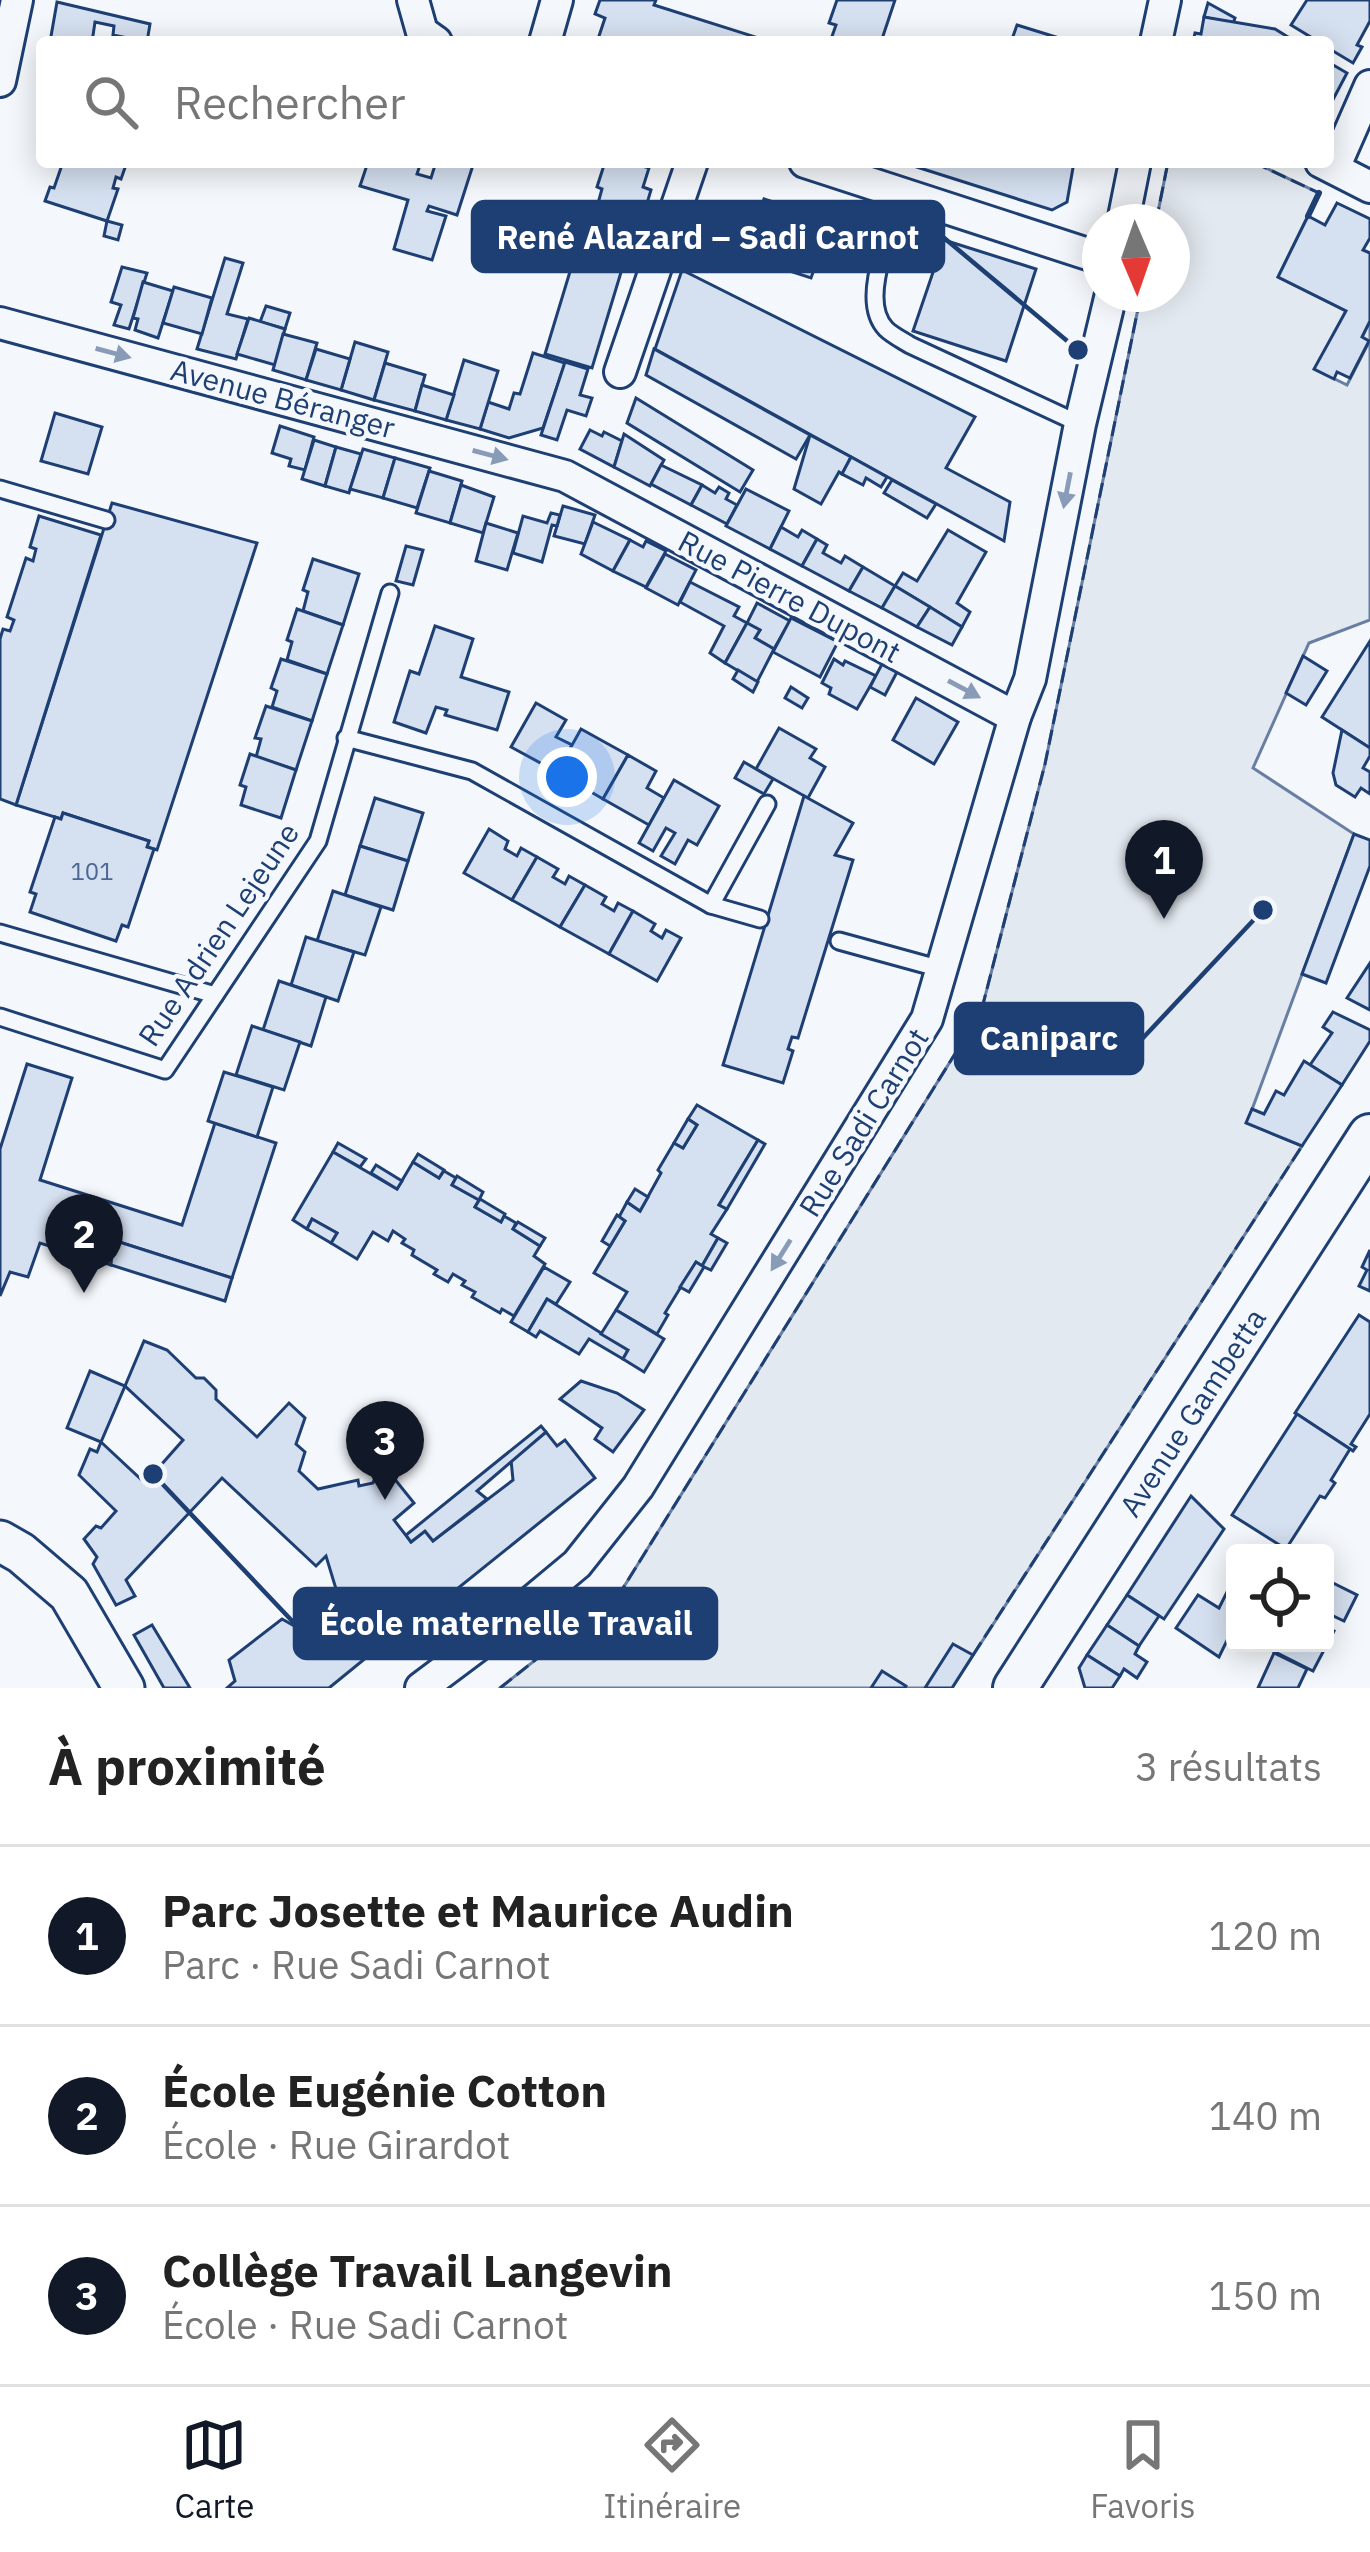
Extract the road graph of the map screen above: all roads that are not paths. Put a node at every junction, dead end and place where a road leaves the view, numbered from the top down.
1 (16, 0) edge
2 (412, 0) edge
3 (557, 0) edge
4 (1165, 0) edge
5 (428, 36) edge
6 (546, 36) edge
7 (1157, 36) edge
8 (0, 80) edge
9 (1370, 86) edge
10 (1334, 152) edge
11 (690, 168) edge
12 (824, 168) edge
13 (1134, 168) edge
14 (1333, 168) edge
15 (1370, 187) edge
16 (904, 193) junction
17 (1127, 204) edge
18 (1082, 252) edge
19 (1107, 312) edge
20 (0, 323) edge
21 (620, 372) dead end
22 (1080, 424) junction
23 (565, 476) joint
24 (0, 489) edge
25 (106, 520) dead end
26 (390, 593) dead end
27 (1015, 717) junction
28 (346, 738) junction
29 (766, 804) dead end
30 (711, 905) junction
31 (760, 919) dead end
32 (0, 933) edge
33 (839, 941) dead end
34 (941, 969) junction
35 (215, 994) junction
36 (0, 1017) edge
37 (1370, 1136) edge
38 (0, 1541) edge
39 (124, 1688) edge
40 (421, 1688) edge
41 (1015, 1688) edge

1 - 8 street
2 - 5 street
3 - 6 street
4 - 7 street
9 - 10 street
11 - 21 street
12 - 16 street
13 - 17 street
14 - 15 street
16 - 18 street
16 - 22 lane
19 - 22 street, Rue Sadi Carnot
20 -> 23 street, Avenue Béranger
22 -> 27 street, Rue Sadi Carnot
23 -> 27 street, Rue Pierre Dupont
24 - 25 lane
26 - 28 lane, Rue Adrien Lejeune
27 - 34 street, Rue Sadi Carnot
28 - 30 lane
28 - 35 lane, Rue Adrien Lejeune
29 - 30 lane
30 - 31 lane
32 - 35 lane
33 - 34 lane
34 -> 40 street, Rue Sadi Carnot
35 - 36 lane, Rue Adrien Lejeune
37 - 41 main road, Avenue Gambetta
38 - 39 street

